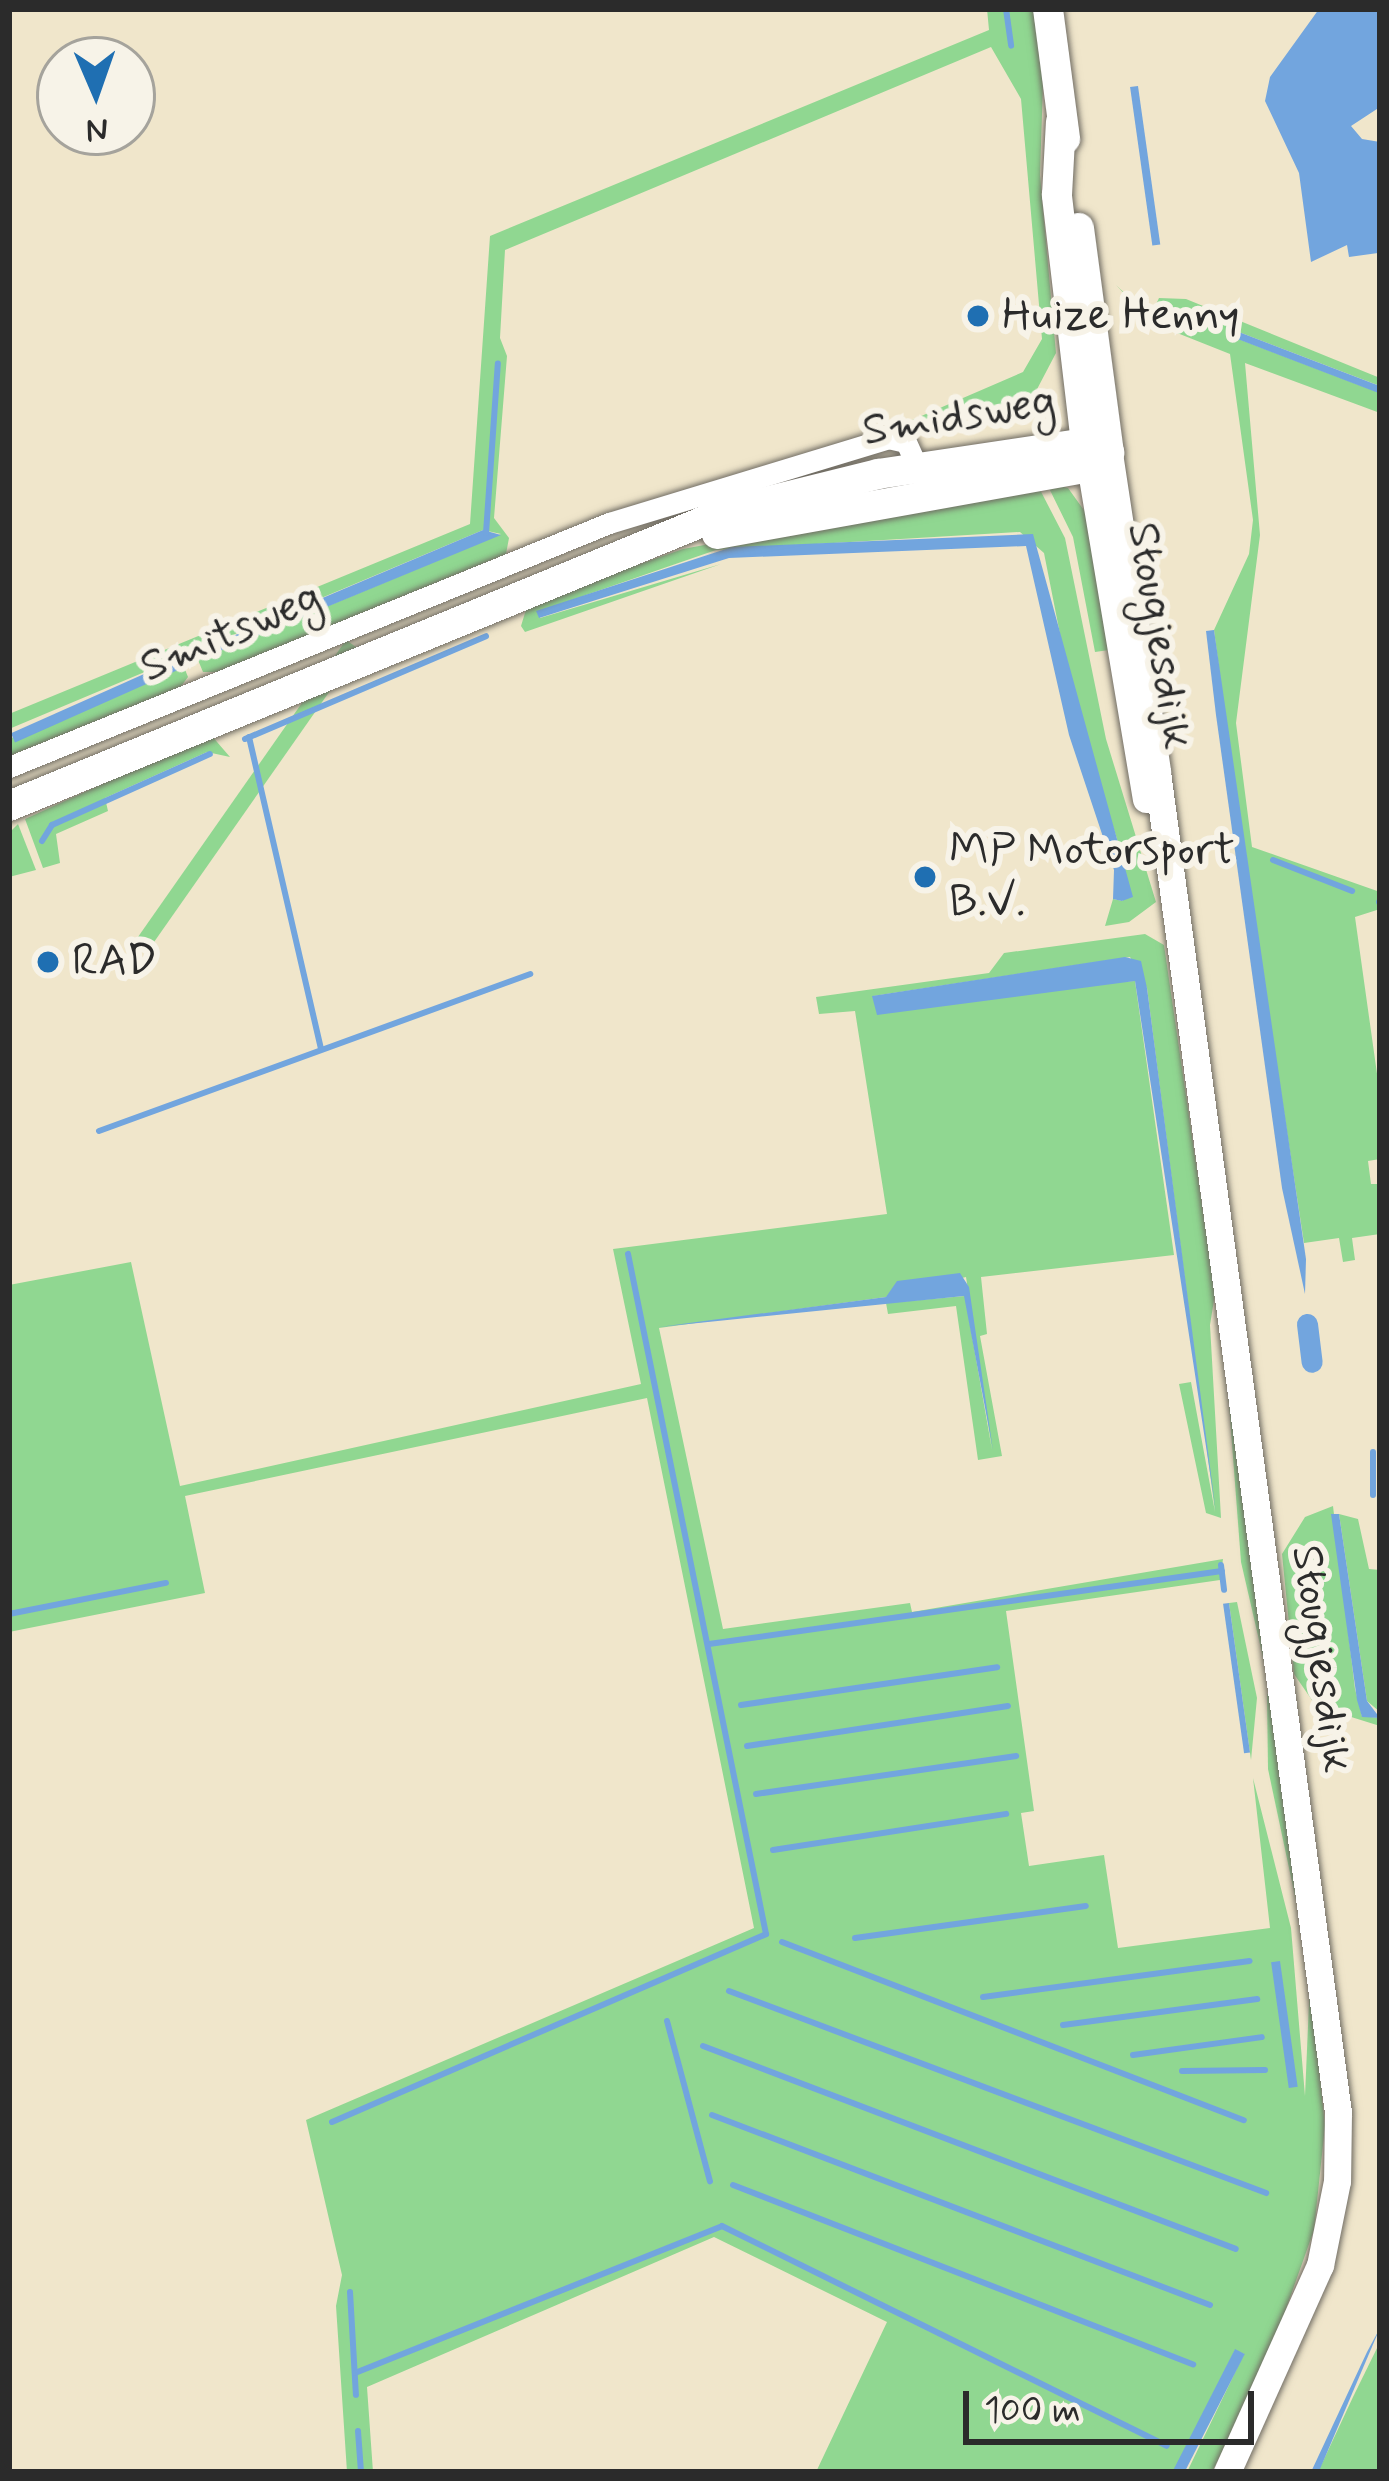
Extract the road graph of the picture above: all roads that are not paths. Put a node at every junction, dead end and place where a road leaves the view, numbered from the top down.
1 (1048, 9) edge
2 (1095, 454) junction
3 (922, 480) junction
4 (482, 570) junction
5 (496, 605) junction
6 (9, 766) edge
7 (9, 806) edge
8 (1227, 2472) edge

1 - 2 main road
2 - 3 main road, Smidsweg
2 - 8 street, Stougjesdijk
3 - 4 street, Smitsweg
3 - 5 main road, Smidsweg
4 - 5 street
4 - 6 street, Smitsweg
5 - 7 main road, Smidsweg

